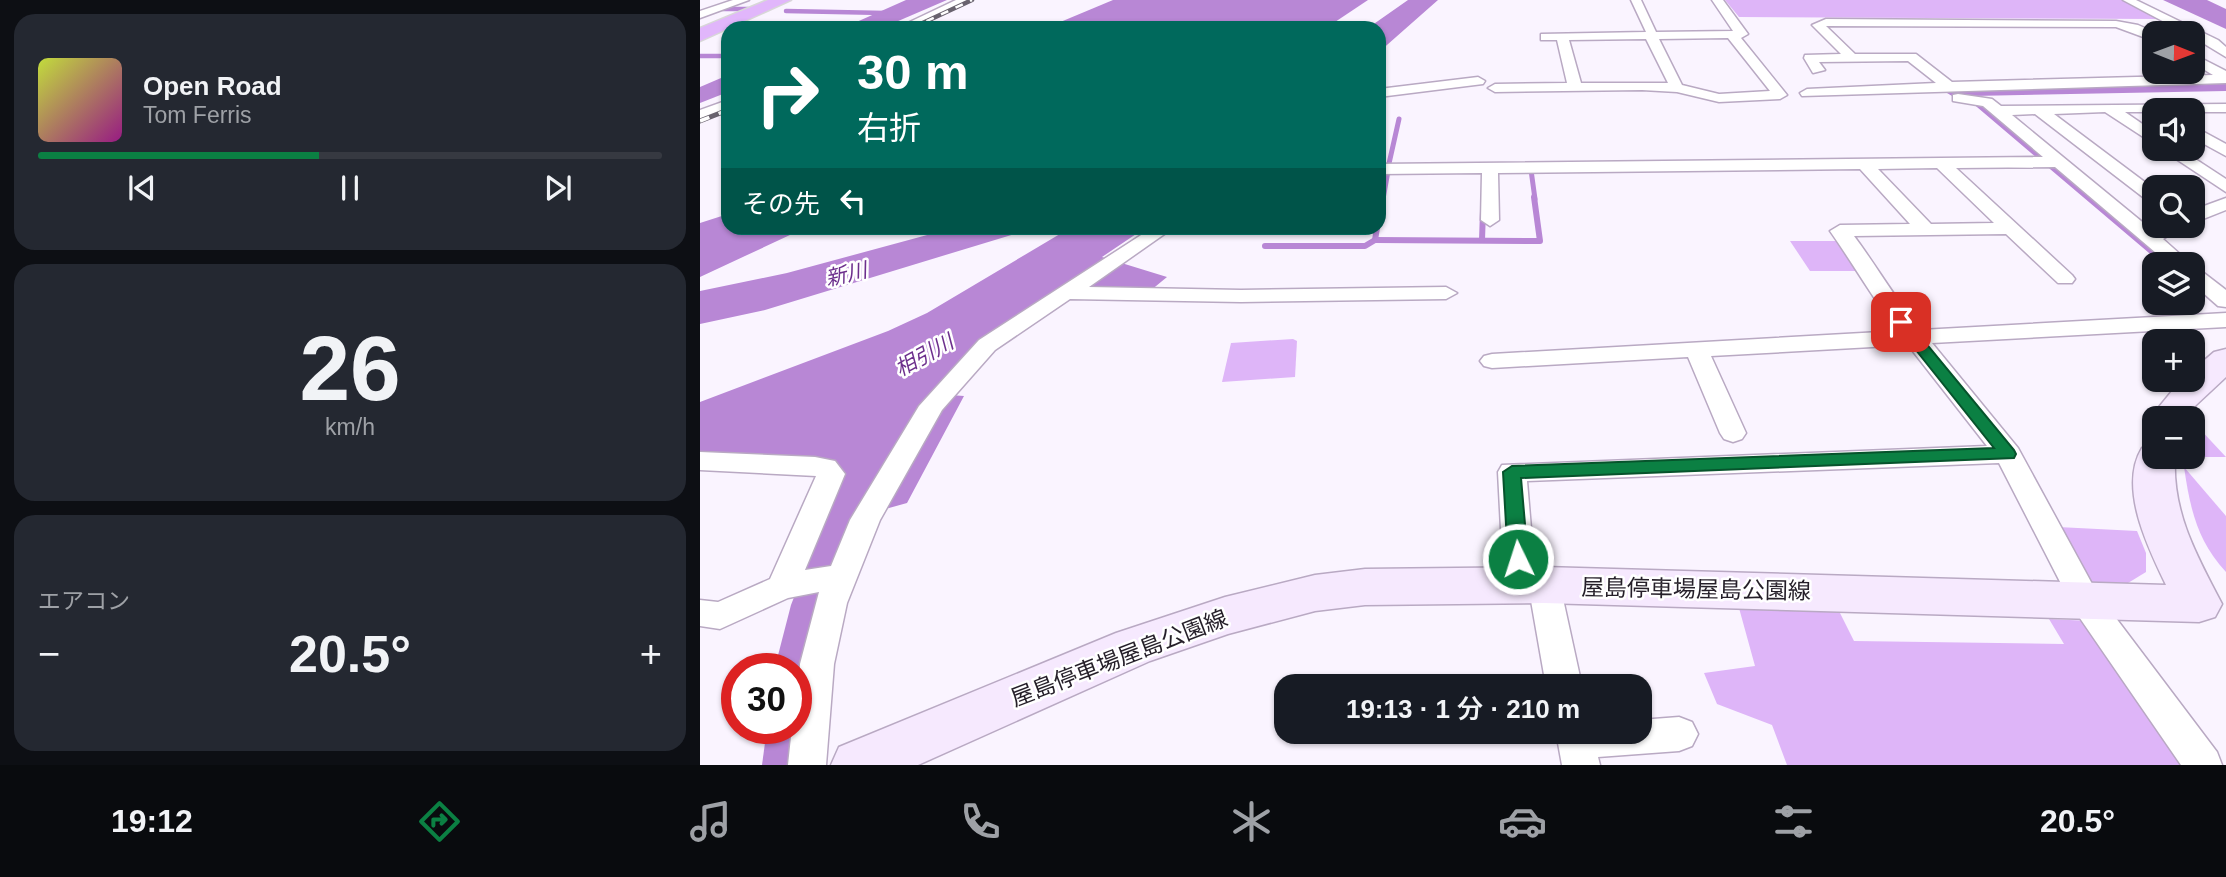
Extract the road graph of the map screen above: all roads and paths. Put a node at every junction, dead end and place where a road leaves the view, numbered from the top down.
1 (744, 0) edge
2 (783, 0) edge
3 (796, 0) edge
4 (965, 0) edge
5 (1636, 0) edge
6 (1717, 0) edge
7 (2128, 0) edge
8 (700, 8) edge
9 (720, 8) junction
10 (700, 15) edge
11 (733, 21) edge
12 (747, 21) edge
13 (918, 21) edge
14 (721, 26) edge
15 (2142, 31) edge
16 (721, 32) edge
17 (1651, 34) junction
18 (700, 35) edge
19 (1733, 36) junction
20 (1545, 37) dead end
21 (1562, 37) junction
22 (700, 41) edge
23 (2226, 52) edge
24 (1851, 57) junction
25 (2205, 65) edge
26 (1818, 70) dead end
27 (2226, 78) edge
28 (1478, 80) dead end
29 (1575, 86) junction
30 (1494, 88) dead end
31 (1677, 88) junction
32 (1386, 92) edge
33 (1954, 92) junction
34 (1807, 93) dead end
35 (721, 107) edge
36 (2108, 108) junction
37 (2205, 108) edge
38 (2226, 108) edge
39 (2142, 109) edge
40 (2039, 110) junction
41 (1998, 111) junction
42 (700, 115) edge
43 (2142, 131) edge
44 (2205, 135) edge
45 (2226, 137) edge
46 (2205, 138) edge
47 (2226, 151) edge
48 (2187, 161) edge
49 (1941, 163) junction
50 (2051, 163) junction
51 (1864, 164) junction
52 (1386, 169) edge
53 (1490, 169) junction
54 (2226, 187) edge
55 (2142, 188) edge
56 (2226, 203) edge
57 (1496, 209) dead end
58 (2205, 212) edge
59 (2011, 228) junction
60 (1925, 229) junction
61 (2142, 232) edge
62 (1154, 235) edge
63 (2150, 238) edge
64 (2167, 252) edge
65 (2065, 279) dead end
66 (2205, 284) edge
67 (1068, 290) junction
68 (1446, 293) dead end
69 (2226, 301) edge
70 (2226, 320) edge
71 (1913, 338) junction
72 (1697, 350) junction
73 (2226, 359) edge
74 (1492, 361) dead end
75 (2177, 406) edge
76 (1733, 433) dead end
77 (2008, 454) junction
78 (700, 461) edge
79 (2156, 469) edge
80 (838, 577) junction
81 (788, 586) junction
82 (1532, 586) junction
83 (2086, 602) junction
84 (2213, 606) edge
85 (700, 613) edge
86 (1560, 674) edge
87 (1679, 734) dead end
88 (1577, 746) edge
89 (807, 765) edge
90 (858, 765) edge
91 (2203, 765) edge

1 - 9 street
2 - 11 highway
3 - 12 highway
4 - 13 street
5 - 17 street
6 - 19 street
7 - 23 street
8 - 9 street
9 - 10 street
14 - 18 highway
15 - 24 street
16 - 22 highway
17 - 19 street
17 - 21 street
17 - 31 street
19 - 31 street
20 - 21 street
21 - 29 street
24 - 26 street
24 - 33 street
25 - 27 street
27 - 33 street
28 - 32 street
29 - 30 street
29 - 31 street
33 - 34 street
33 - 41 street
35 - 42 street
36 - 39 street
36 - 40 street
36 - 43 street
37 - 38 street
40 - 41 street
40 - 55 street
41 - 50 street
44 - 45 street
46 - 47 street
48 - 54 street
49 - 50 street
49 - 51 street
49 - 59 street
50 - 61 street
51 - 53 street
51 - 60 street
52 - 53 street
53 - 57 street
56 - 58 street
59 - 60 street
59 - 65 street
60 - 71 street
62 - 67 street
63 - 64 street
66 - 69 street
67 - 68 street
67 - 80 street
70 - 71 street
71 - 72 street
71 - 77 street
72 - 74 street
72 - 76 street
73 - 75 main road
77 - 82 street
77 - 83 street
78 - 81 street
79 - 84 main road, 屋島停車場屋島公園線
80 - 81 street
80 - 89 street
81 - 85 street
82 - 83 main road, 屋島停車場屋島公園線
82 - 86 street
82 - 90 main road, 屋島停車場屋島公園線
83 - 84 main road, 屋島停車場屋島公園線
83 - 91 street
87 - 88 street

